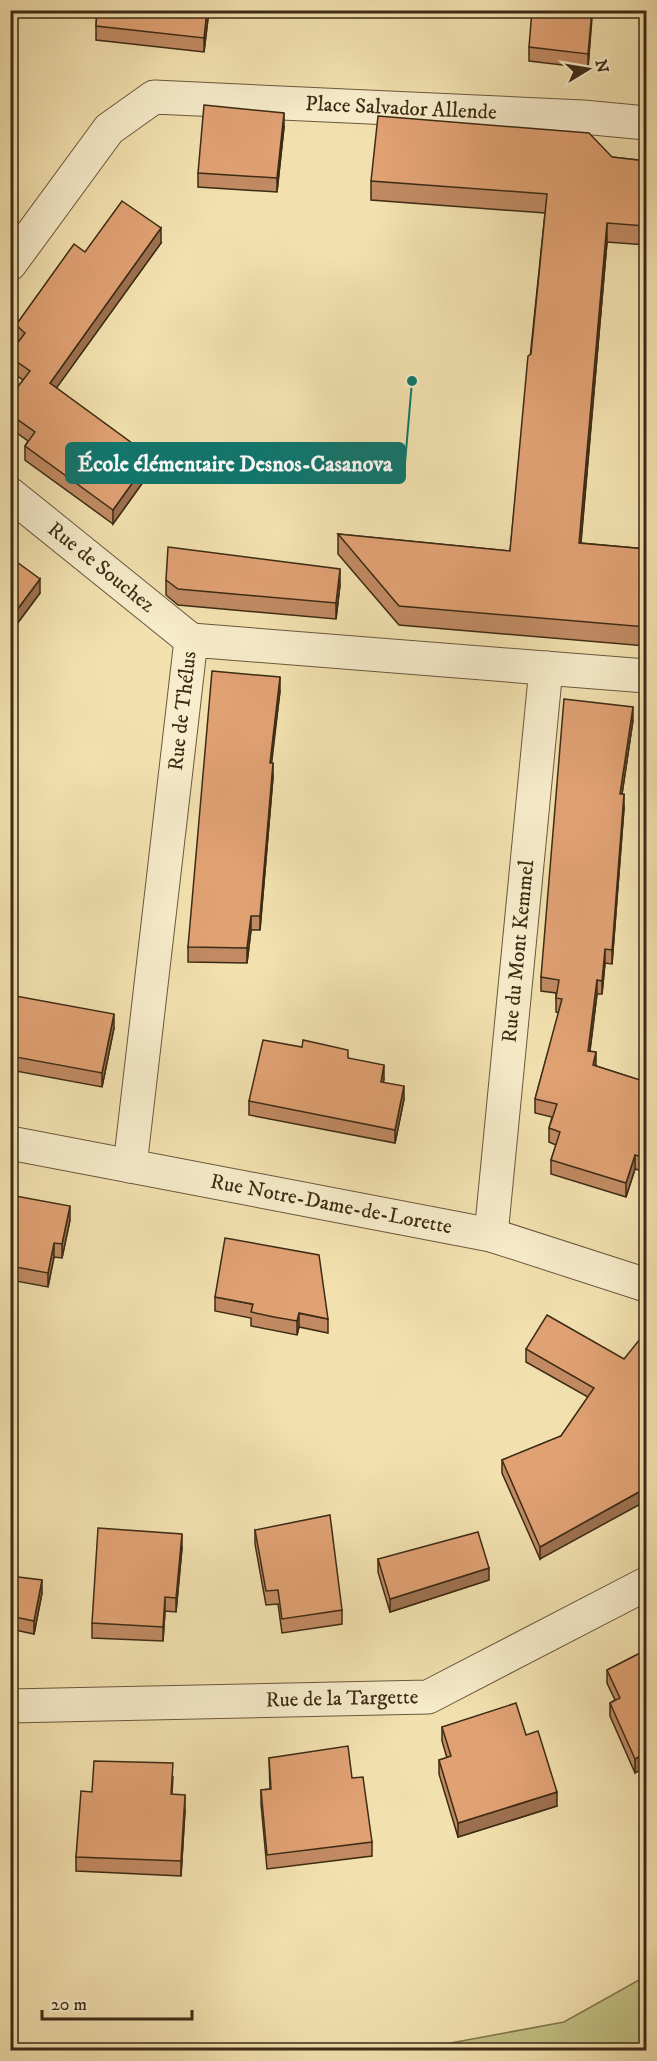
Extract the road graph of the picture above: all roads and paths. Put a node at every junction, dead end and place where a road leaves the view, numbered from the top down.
1 (646, 123) edge
2 (10, 264) edge
3 (10, 494) edge
4 (190, 640) junction
5 (546, 669) junction
6 (646, 676) edge
7 (10, 1143) edge
8 (130, 1166) junction
9 (491, 1235) junction
10 (646, 1285) edge
11 (646, 1584) edge
12 (10, 1706) edge

1 - 2 street, Place Salvador Allende
3 - 4 street, Rue de Souchez
4 - 5 street, Rue de Thélus
4 - 8 street, Rue de Thélus
5 - 6 street, Rue de Thélus
5 - 9 street, Rue du Mont Kemmel
7 - 8 street, Rue Notre-Dame-de-Lorette
8 - 9 street, Rue Notre-Dame-de-Lorette
9 - 10 street, Rue Notre-Dame-de-Lorette
11 - 12 street, Rue de la Targette

